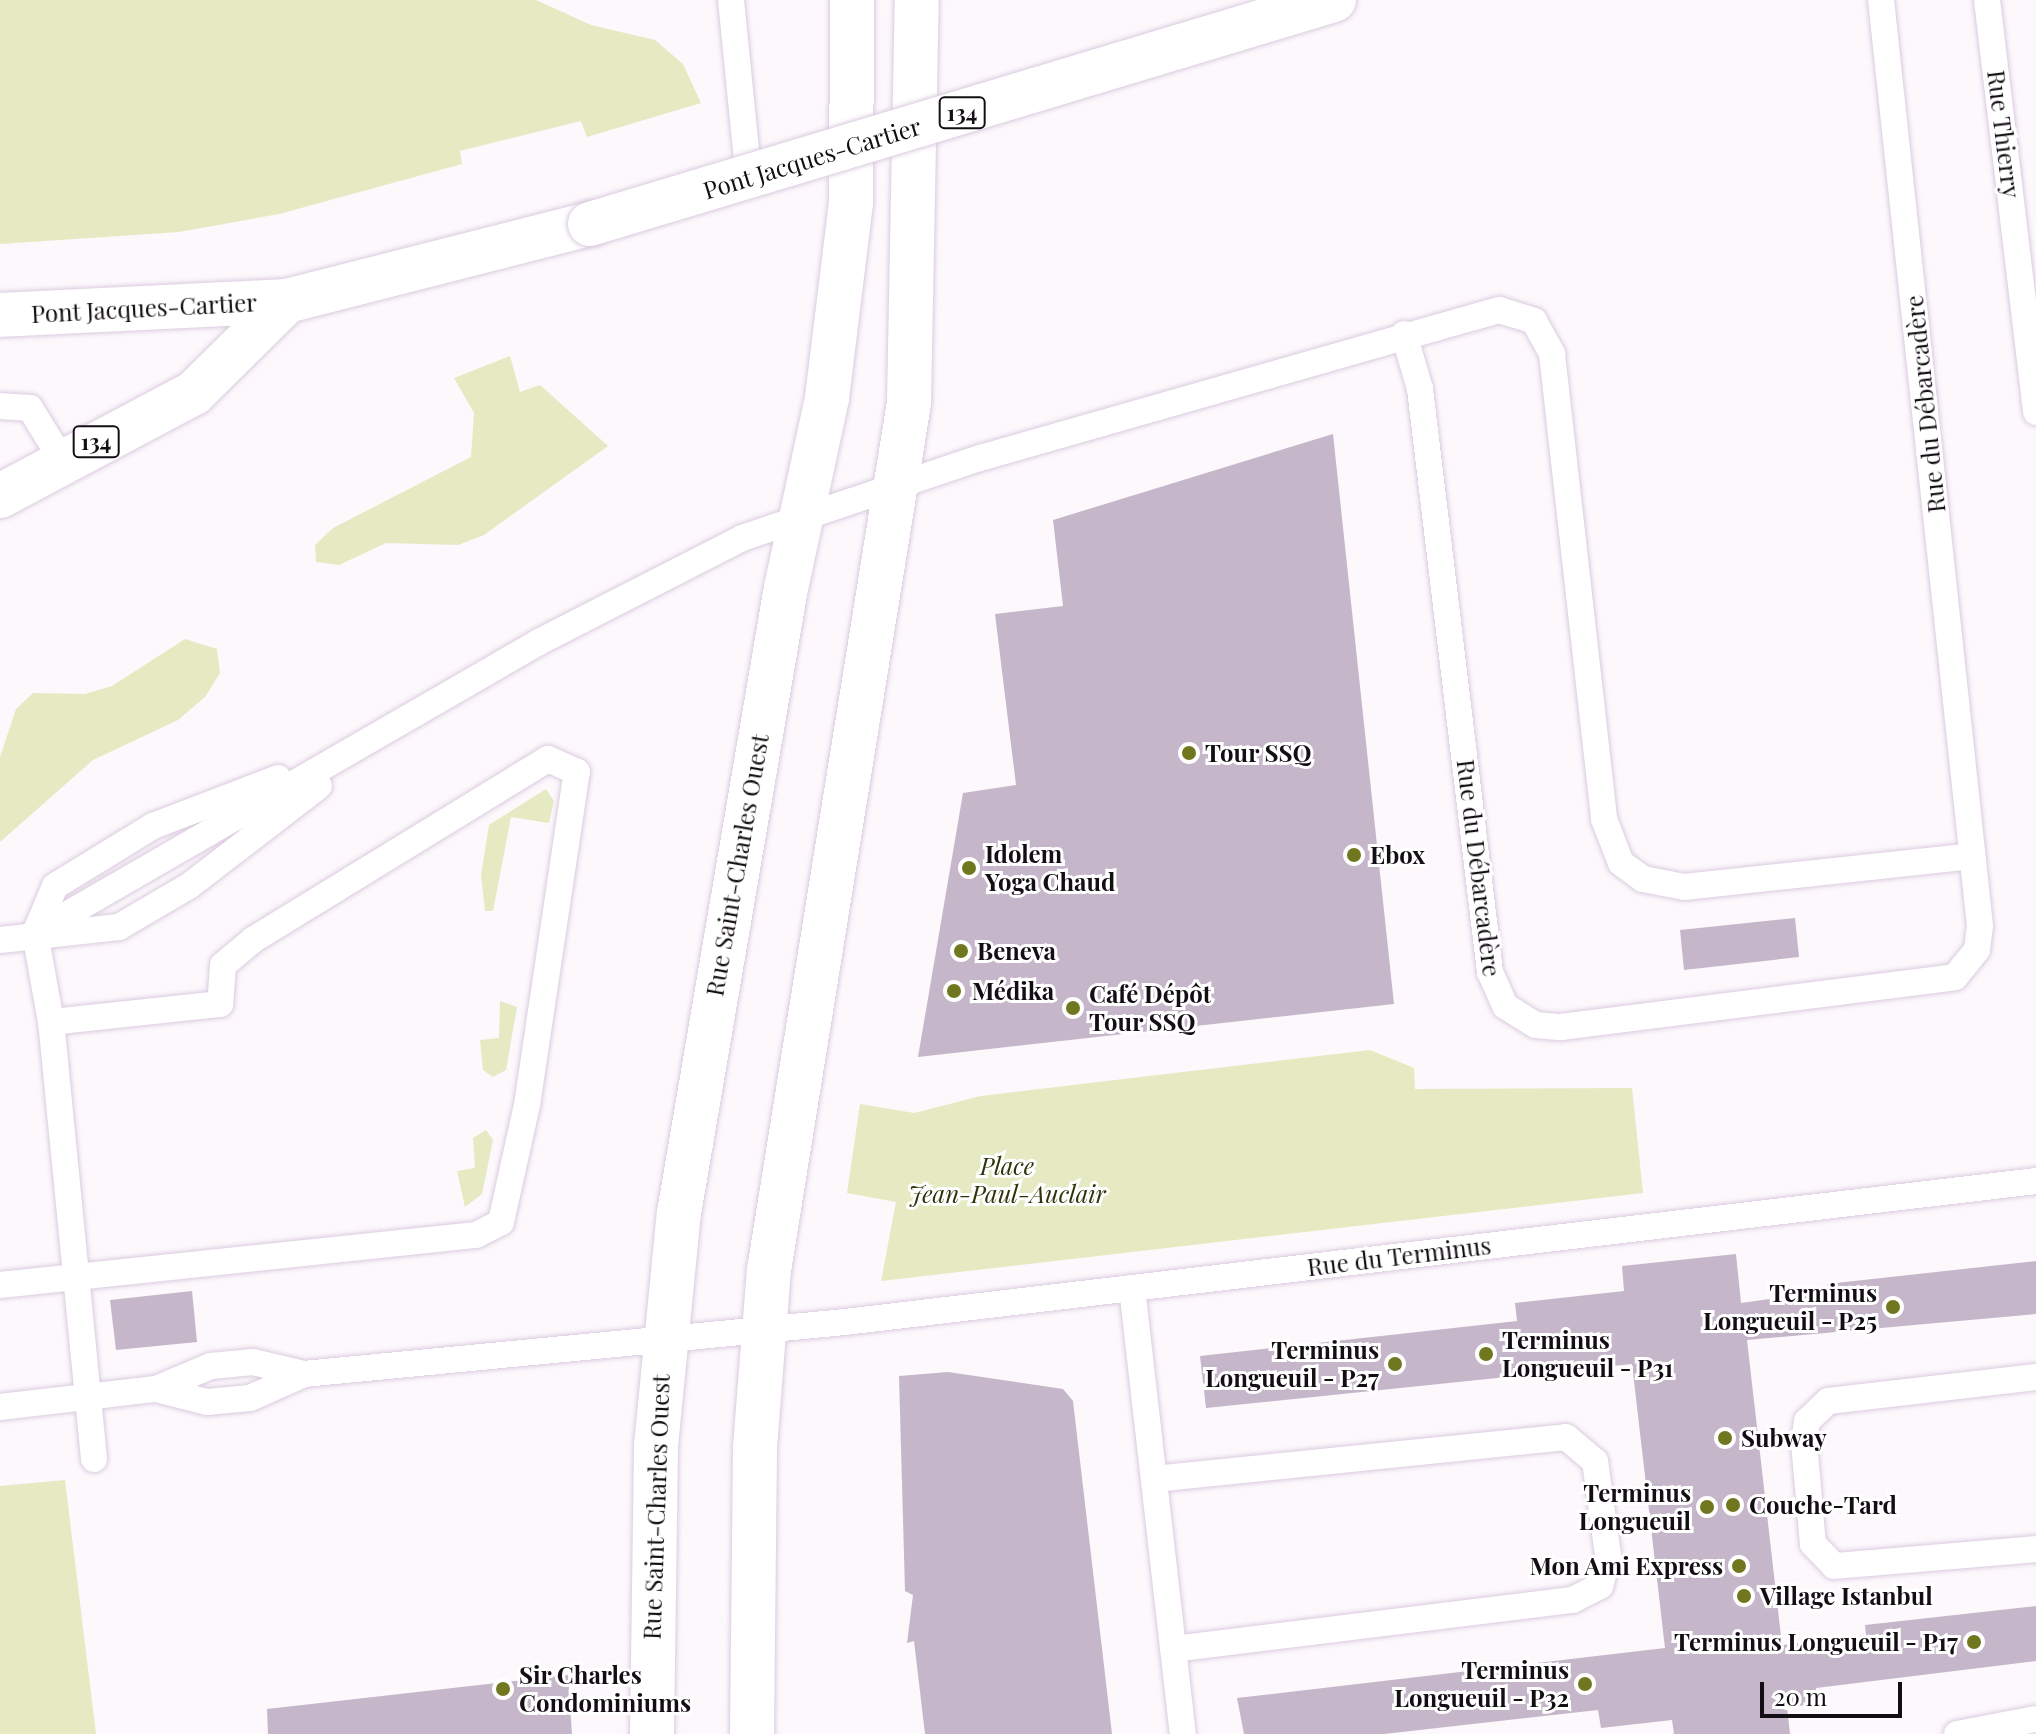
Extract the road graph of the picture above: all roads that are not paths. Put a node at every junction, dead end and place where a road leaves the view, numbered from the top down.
1 (731, 0) edge
2 (852, 0) edge
3 (917, 0) edge
4 (1334, 0) edge
5 (1881, 0) edge
6 (1987, 0) edge
7 (748, 169) dead end
8 (287, 301) junction
9 (0, 315) edge
10 (1404, 334) junction
11 (0, 406) edge
12 (2036, 412) edge
13 (62, 460) junction
14 (898, 483) junction
15 (0, 496) edge
16 (802, 514) junction
17 (378, 740) junction
18 (1972, 856) junction
19 (35, 933) junction
20 (0, 940) edge
21 (51, 1022) junction
22 (2036, 1181) edge
23 (74, 1276) junction
24 (0, 1285) edge
25 (1132, 1288) junction
26 (762, 1328) junction
27 (665, 1337) junction
28 (304, 1374) junction
29 (2036, 1377) edge
30 (156, 1389) junction
31 (87, 1397) junction
32 (0, 1407) edge
33 (94, 1459) dead end
34 (1154, 1479) junction
35 (2036, 1549) edge
36 (1173, 1649) junction
37 (2036, 1719) edge
38 (652, 1734) edge
39 (752, 1734) edge
40 (1183, 1734) edge
41 (1957, 1734) edge

1 - 7 lane
2 - 16 street, Rue Saint-Charles Ouest
3 - 14 street
4 - 8 street, Pont Jacques-Cartier / 134, bridge
5 - 18 lane, Rue du Débarcadère
6 - 12 lane, Rue Thierry
8 - 9 street, Pont Jacques-Cartier / 134
8 - 13 street, Pont Jacques-Cartier / 134
10 - 14 lane
10 - 18 lane
10 - 18 lane, Rue du Débarcadère
11 - 13 lane
13 - 15 street, Pont Jacques-Cartier / 134
14 - 16 lane
14 - 26 street
16 - 17 lane
16 - 27 street, Rue Saint-Charles Ouest
17 - 19 lane
17 - 19 lane
19 - 20 lane
19 - 21 lane
21 - 23 lane
21 - 23 lane
22 - 25 lane, Rue du Terminus
23 - 24 lane
23 - 31 lane
25 - 26 lane, Rue du Terminus
25 - 34 lane
26 - 27 lane, Rue du Terminus
26 - 39 street
27 - 28 lane, Rue du Terminus
27 - 38 street, Rue Saint-Charles Ouest
28 - 30 lane
28 - 30 lane
29 - 35 lane
30 - 31 lane
31 - 32 lane
31 - 33 lane
34 - 36 lane
34 - 36 lane
36 - 40 lane
37 - 41 lane

